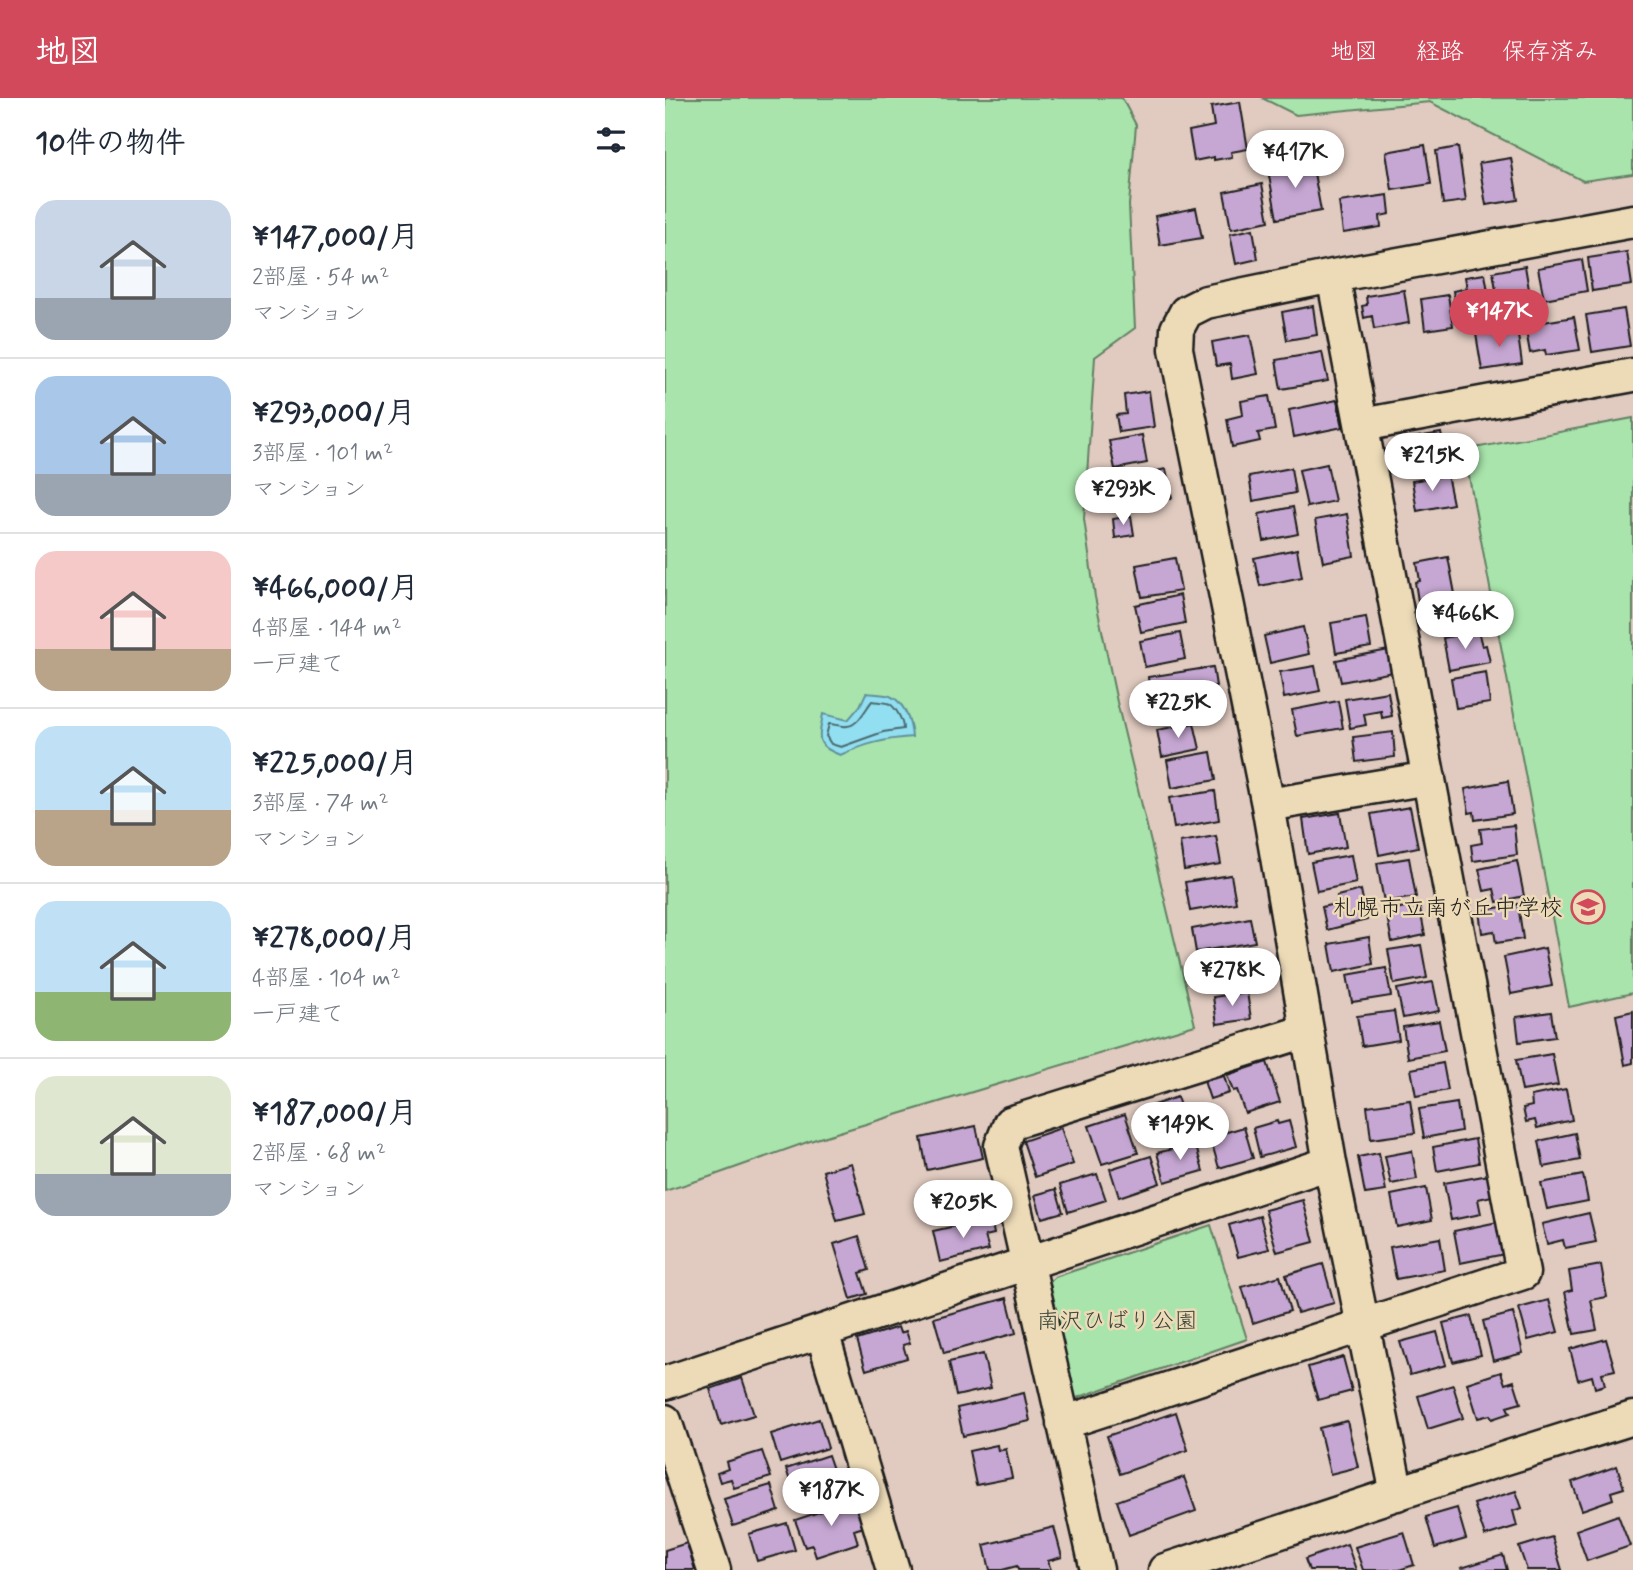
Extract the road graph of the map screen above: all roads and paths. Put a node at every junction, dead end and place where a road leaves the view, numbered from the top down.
1 (1633, 221) edge
2 (1333, 276) junction
3 (1633, 375) edge
4 (1362, 425) junction
5 (1429, 778) junction
6 (1268, 805) junction
7 (1307, 1031) junction
8 (1330, 1163) junction
9 (1028, 1264) junction
10 (1363, 1325) junction
11 (822, 1332) junction
12 (665, 1383) edge
13 (665, 1421) edge
14 (1063, 1423) junction
15 (1630, 1428) edge
16 (1397, 1494) junction
17 (714, 1570) edge
18 (893, 1570) edge
19 (1097, 1570) edge
20 (1165, 1570) edge

1 - 2 street
2 - 4 street
2 - 6 street
3 - 4 street
4 - 5 street
5 - 6 street
5 - 10 street
6 - 7 street
7 - 8 street
7 - 9 street
8 - 9 street
8 - 10 street
9 - 11 street
9 - 14 street
10 - 14 street
10 - 16 street
11 - 12 street
11 - 18 street
13 - 17 street
14 - 19 street
15 - 16 street
16 - 20 street

